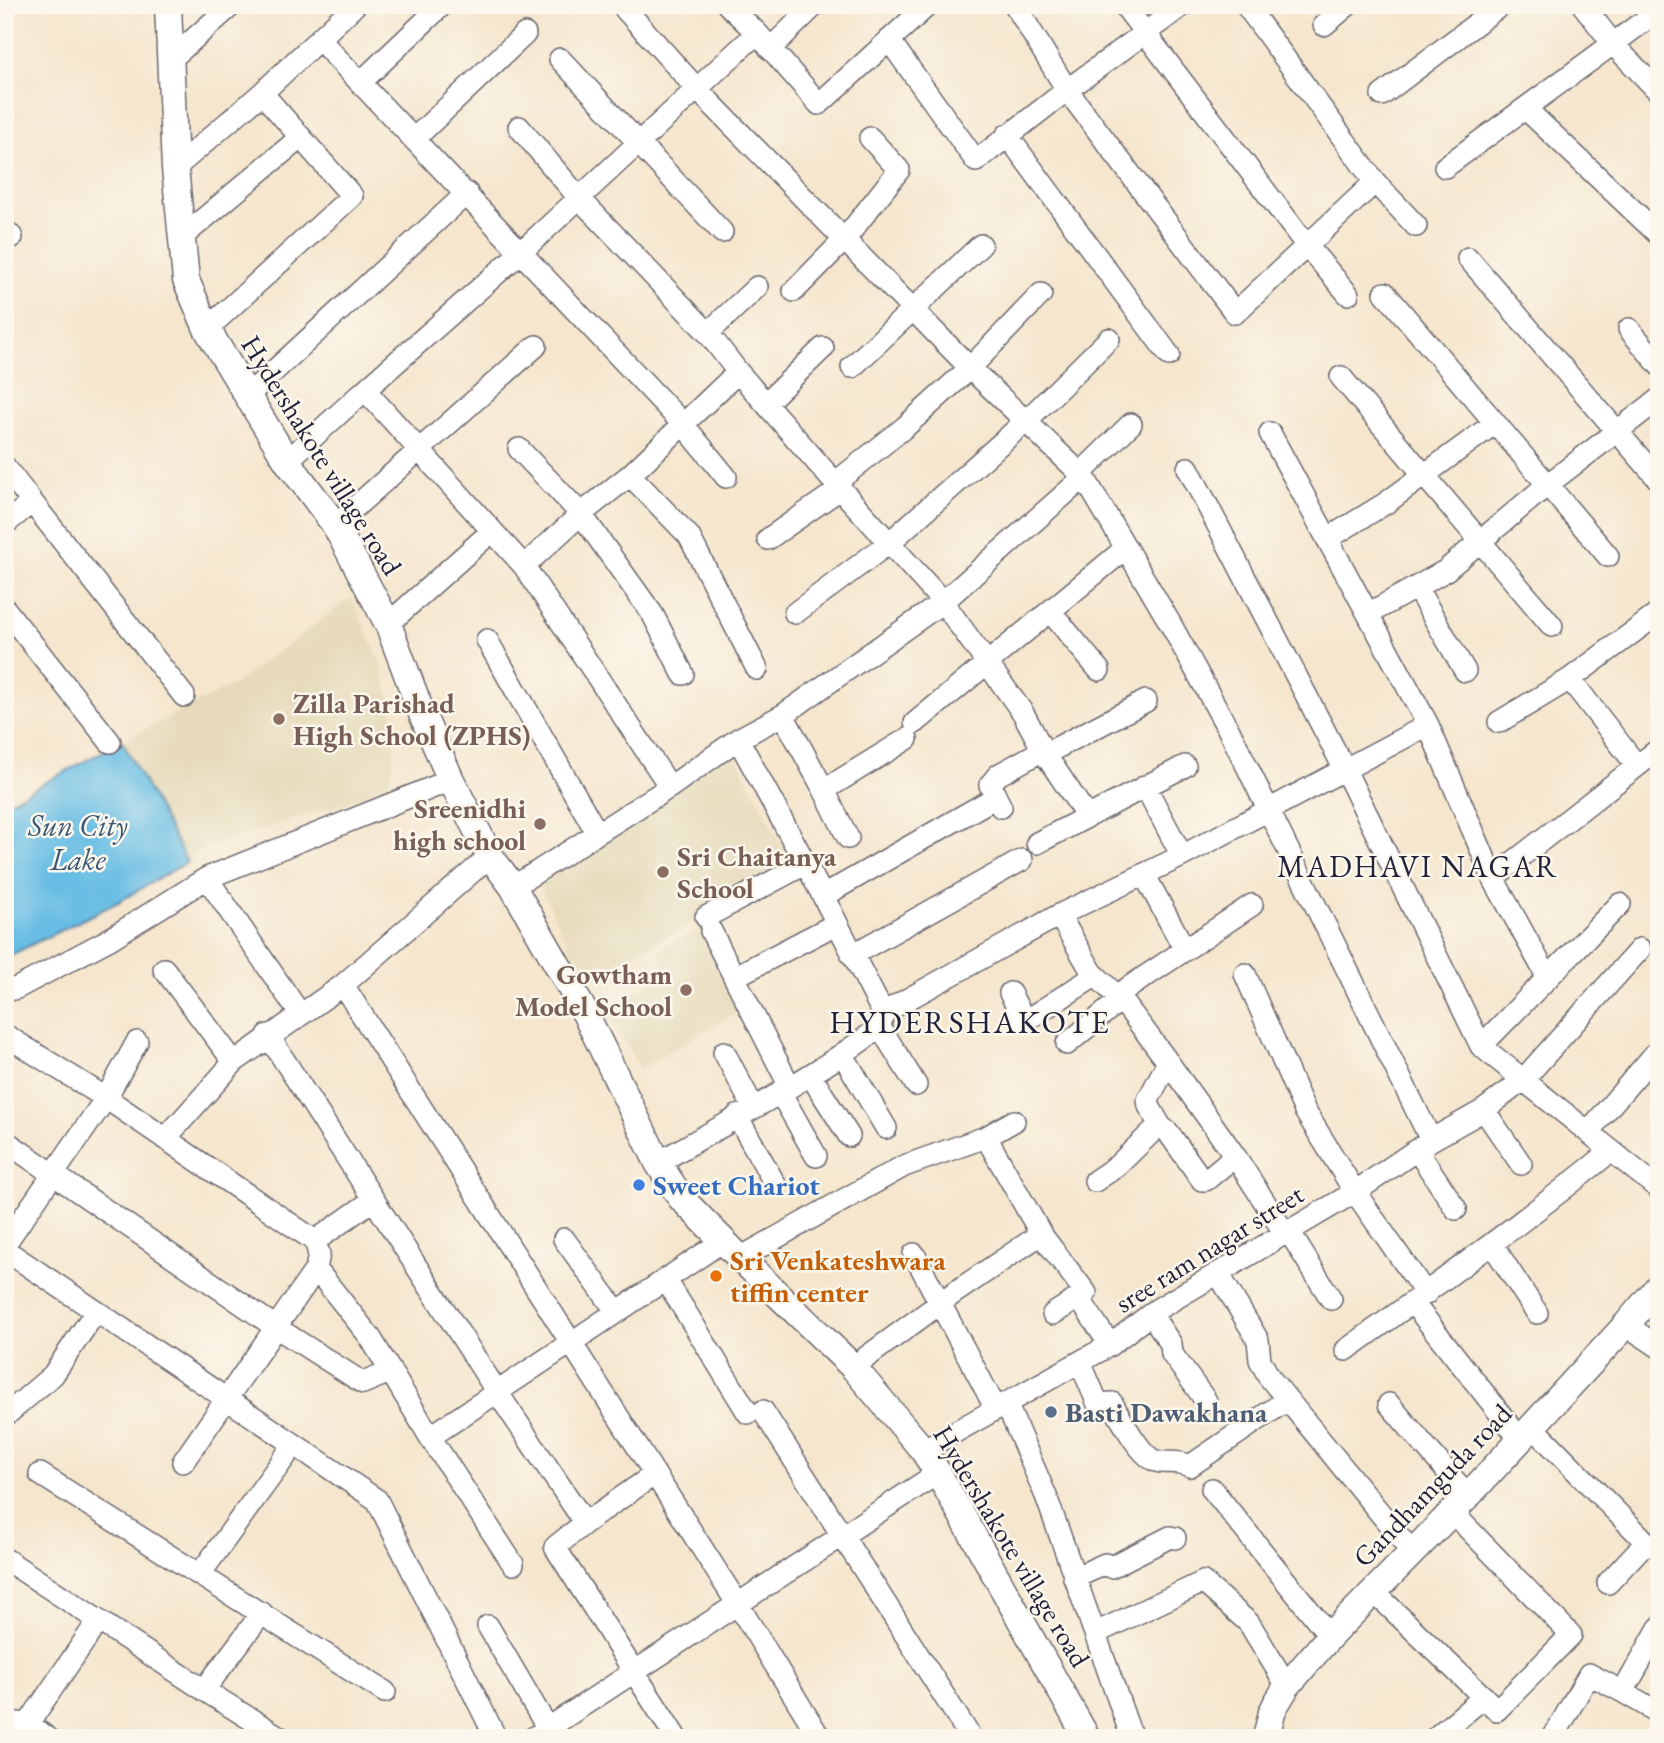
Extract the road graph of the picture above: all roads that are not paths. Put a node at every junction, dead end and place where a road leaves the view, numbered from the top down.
1 (168, 5) edge
2 (232, 5) edge
3 (355, 5) edge
4 (442, 5) edge
5 (729, 5) edge
6 (814, 5) edge
7 (928, 5) edge
8 (1015, 5) edge
9 (1124, 5) edge
10 (1183, 5) edge
11 (1246, 5) edge
12 (1348, 5) edge
13 (1501, 5) edge
14 (1583, 5) edge
15 (625, 9) dead end
16 (1659, 10) edge
17 (1324, 24) dead end
18 (1144, 32) junction
19 (525, 34) dead end
20 (319, 39) junction
21 (889, 40) junction
22 (763, 41) junction
23 (1613, 44) junction
24 (560, 59) dead end
25 (170, 60) junction
26 (361, 82) junction
27 (696, 88) junction
28 (1067, 90) junction
29 (1659, 92) edge
30 (262, 93) junction
31 (1382, 95) dead end
32 (1526, 109) junction
33 (519, 127) dead end
34 (1007, 135) junction
35 (300, 137) junction
36 (870, 138) dead end
37 (414, 139) junction
38 (640, 142) junction
39 (1445, 167) dead end
40 (175, 168) junction
41 (1376, 182) junction
42 (467, 193) junction
43 (579, 198) junction
44 (1416, 226) dead end
45 (722, 232) dead end
46 (1659, 236) edge
47 (182, 237) junction
48 (845, 239) junction
49 (981, 245) dead end
50 (1307, 246) junction
51 (521, 252) junction
52 (1468, 258) dead end
53 (757, 287) dead end
54 (794, 291) dead end
55 (1385, 293) dead end
56 (1041, 294) dead end
57 (1348, 294) dead end
58 (913, 309) junction
59 (207, 329) junction
60 (1629, 329) dead end
61 (708, 333) junction
62 (1109, 339) dead end
63 (536, 346) dead end
64 (824, 348) dead end
65 (1169, 355) dead end
66 (1659, 365) edge
67 (852, 367) dead end
68 (970, 368) junction
69 (738, 372) junction
70 (1341, 377) dead end
71 (365, 390) junction
72 (247, 396) junction
73 (1659, 399) edge
74 (766, 403) junction
75 (1026, 421) junction
76 (683, 424) junction
77 (1131, 424) dead end
78 (1495, 424) junction
79 (1616, 431) junction
80 (1270, 433) dead end
81 (519, 449) dead end
82 (418, 451) junction
83 (287, 461) junction
84 (5, 467) edge
85 (1188, 468) dead end
86 (629, 475) junction
87 (1082, 475) junction
88 (1425, 475) junction
89 (726, 477) dead end
90 (1659, 480) edge
91 (1547, 485) junction
92 (838, 486) junction
93 (32, 502) junction
94 (581, 514) junction
95 (5, 524) edge
96 (335, 525) junction
97 (491, 531) junction
98 (768, 539) dead end
99 (1327, 539) junction
100 (1480, 541) junction
101 (889, 543) junction
102 (1126, 548) junction
103 (1608, 556) dead end
104 (524, 566) junction
105 (1416, 587) junction
106 (943, 602) junction
107 (5, 609) edge
108 (1050, 611) junction
109 (795, 613) dead end
110 (1659, 613) edge
111 (1368, 614) junction
112 (388, 624) junction
113 (1552, 626) dead end
114 (487, 640) dead end
115 (987, 663) junction
116 (757, 669) dead end
117 (1099, 670) dead end
118 (1465, 671) dead end
119 (683, 674) dead end
120 (1570, 679) junction
121 (184, 696) dead end
122 (1146, 701) dead end
123 (783, 715) junction
124 (1500, 722) dead end
125 (1428, 725) junction
126 (738, 739) junction
127 (110, 742) dead end
128 (1044, 752) junction
129 (1652, 756) edge
130 (1185, 766) dead end
131 (1344, 768) junction
132 (451, 780) junction
133 (1145, 786) junction
134 (670, 787) junction
135 (824, 790) junction
136 (1269, 810) junction
137 (1086, 816) junction
138 (597, 833) junction
139 (848, 838) dead end
140 (1037, 843) dead end
141 (490, 856) junction
142 (1182, 856) junction
143 (1022, 860) dead end
144 (806, 864) junction
145 (1144, 874) junction
146 (207, 878) junction
147 (1493, 878) junction
148 (513, 887) junction
149 (822, 896) junction
150 (1620, 904) dead end
151 (1252, 905) dead end
152 (1059, 915) junction
153 (836, 924) junction
154 (1640, 949) dead end
155 (1185, 950) junction
156 (852, 955) junction
157 (164, 969) dead end
158 (1245, 974) dead end
159 (1095, 976) junction
160 (734, 977) junction
161 (1548, 978) junction
162 (343, 985) junction
163 (5, 991) edge
164 (1010, 993) dead end
165 (1118, 998) junction
166 (300, 1014) junction
167 (881, 1020) junction
168 (5, 1035) edge
169 (268, 1035) junction
170 (137, 1042) dead end
171 (1067, 1044) dead end
172 (1480, 1046) junction
173 (1659, 1048) edge
174 (723, 1052) dead end
175 (843, 1055) junction
176 (234, 1062) junction
177 (1168, 1062) junction
178 (811, 1076) junction
179 (1521, 1082) junction
180 (916, 1085) dead end
181 (785, 1089) junction
182 (106, 1098) junction
183 (1484, 1110) junction
184 (745, 1112) junction
185 (1014, 1121) dead end
186 (1161, 1127) junction
187 (886, 1128) dead end
188 (1588, 1132) junction
189 (849, 1136) dead end
190 (986, 1138) junction
191 (165, 1139) junction
192 (5, 1141) edge
193 (1424, 1145) junction
194 (1611, 1151) junction
195 (816, 1156) dead end
196 (1235, 1156) junction
197 (658, 1163) junction
198 (1521, 1164) dead end
199 (54, 1175) junction
200 (1095, 1181) dead end
201 (775, 1184) dead end
202 (1659, 1189) edge
203 (1355, 1192) junction
204 (373, 1200) junction
205 (1456, 1209) dead end
206 (1286, 1231) junction
207 (1041, 1234) junction
208 (564, 1239) dead end
209 (315, 1241) junction
210 (5, 1244) edge
211 (1492, 1244) junction
212 (5, 1250) edge
213 (731, 1250) junction
214 (914, 1254) dead end
215 (316, 1269) junction
216 (1218, 1273) junction
217 (666, 1280) junction
218 (1659, 1286) edge
219 (1079, 1298) junction
220 (1420, 1298) junction
221 (1331, 1299) dead end
222 (940, 1303) junction
223 (96, 1311) junction
224 (617, 1312) junction
225 (1537, 1313) dead end
226 (1053, 1314) dead end
227 (1151, 1314) junction
228 (1626, 1325) junction
229 (277, 1328) junction
230 (571, 1342) junction
231 (1110, 1345) junction
232 (1659, 1347) edge
233 (1346, 1350) dead end
234 (1080, 1362) junction
235 (853, 1367) junction
236 (390, 1372) junction
237 (498, 1392) junction
238 (1287, 1400) junction
239 (226, 1401) junction
240 (1206, 1401) dead end
241 (1389, 1404) dead end
242 (1001, 1406) junction
243 (5, 1416) edge
244 (1526, 1433) junction
245 (430, 1437) junction
246 (293, 1446) junction
247 (923, 1450) junction
248 (183, 1462) dead end
249 (938, 1473) junction
250 (40, 1474) dead end
251 (655, 1475) junction
252 (1212, 1489) dead end
253 (1460, 1504) junction
254 (585, 1522) junction
255 (842, 1537) junction
256 (1175, 1538) dead end
257 (1652, 1545) edge
258 (1411, 1551) junction
259 (5, 1559) edge
260 (513, 1564) dead end
261 (200, 1574) junction
262 (1074, 1578) junction
263 (1608, 1583) dead end
264 (1373, 1591) junction
265 (737, 1604) junction
266 (261, 1613) junction
267 (98, 1621) junction
268 (488, 1626) dead end
269 (1659, 1628) edge
270 (1096, 1633) junction
271 (1330, 1636) junction
272 (635, 1673) junction
273 (1287, 1686) junction
274 (204, 1690) junction
275 (385, 1692) dead end
276 (1623, 1692) junction
277 (1484, 1697) junction
278 (1659, 1713) edge
279 (5, 1722) edge
280 (27, 1724) junction
281 (540, 1733) edge
282 (48, 1738) edge
283 (281, 1738) edge
284 (496, 1738) edge
285 (676, 1738) edge
286 (820, 1738) edge
287 (971, 1738) edge
288 (1087, 1738) edge
289 (1132, 1738) edge
290 (1266, 1738) edge
291 (1435, 1738) edge
292 (1553, 1738) edge

1 - 25 street, Hydershakote village road
2 - 25 street
3 - 20 street
4 - 26 street
5 - 22 street
6 - 22 street
7 - 21 street
8 - 28 street
9 - 18 street
10 - 18 street
11 - 41 street
12 - 17 street
13 - 31 street
14 - 23 street
15 - 27 street
16 - 23 street
18 - 28 street
18 - 50 street
19 - 37 street
20 - 26 street
20 - 30 street
21 - 22 street
21 - 34 street
22 - 27 street
23 - 29 street
23 - 32 street
24 - 38 street
25 - 40 street, Hydershakote village road
26 - 37 street
27 - 38 street
27 - 48 street
28 - 34 street
28 - 50 street
30 - 35 street
30 - 40 street
32 - 39 street
32 - 46 street
33 - 43 street
34 - 65 street
35 - 47 street
35 - 59 street
36 - 48 street
37 - 42 street
38 - 43 street
38 - 45 street
40 - 47 street, Hydershakote village road
41 - 44 street
41 - 50 street
42 - 51 street
42 - 72 street
43 - 51 street
43 - 61 street
47 - 59 street, Hydershakote village road
48 - 54 street
48 - 58 street
49 - 58 street
50 - 57 street
51 - 71 street
51 - 76 street
52 - 79 street
53 - 61 street
55 - 78 street
56 - 68 street
58 - 67 street
58 - 68 street
59 - 72 street, Hydershakote village road
60 - 66 street
61 - 69 street
62 - 75 street
63 - 82 street
64 - 74 street
68 - 75 street
68 - 92 street
69 - 74 street
69 - 76 street
70 - 88 street
71 - 82 street
71 - 83 street
72 - 83 street, Hydershakote village road
73 - 79 street
74 - 92 street
75 - 87 street
75 - 101 street
76 - 86 street
76 - 89 street
77 - 87 street
78 - 88 street
78 - 91 street
79 - 90 street
79 - 91 street
80 - 99 street
81 - 94 street
82 - 96 street
82 - 97 street
83 - 96 street, Hydershakote village road
84 - 93 street
85 - 131 street
86 - 94 street
86 - 116 street
87 - 102 street
87 - 106 street
88 - 99 street
88 - 100 street
91 - 100 street
91 - 103 street
92 - 98 street
92 - 101 street
93 - 95 street
93 - 121 street
94 - 104 street
94 - 119 street
96 - 112 street, Hydershakote village road
97 - 104 street
97 - 112 street
99 - 111 street
100 - 105 street
100 - 113 street
101 - 106 street
101 - 109 street
102 - 108 street
102 - 136 street
104 - 134 street
105 - 111 street
105 - 118 street
106 - 115 street
106 - 123 street
107 - 127 street
108 - 115 street
108 - 117 street
110 - 120 street
111 - 125 street
112 - 132 street, Hydershakote village road
114 - 138 street
115 - 128 street
115 - 135 street
120 - 124 street
120 - 129 street
122 - 128 street
123 - 126 street
123 - 135 street
125 - 131 street
125 - 147 street
126 - 134 street
126 - 144 street
128 - 137 street
128 - 149 street
129 - 147 street
130 - 133 street
131 - 136 street
131 - 172 street
132 - 141 street, Hydershakote village road
132 - 146 street
133 - 137 street
133 - 142 street
134 - 138 street
135 - 139 street
136 - 142 street
136 - 193 street
137 - 140 street
138 - 148 street
141 - 148 street, Hydershakote village road
141 - 162 street
142 - 145 street
143 - 156 street
144 - 149 street
144 - 160 street
145 - 152 street
145 - 155 street
146 - 163 street
146 - 166 street
147 - 161 street
148 - 197 street, Hydershakote village road
149 - 153 street
150 - 161 street
151 - 155 street
152 - 159 street
152 - 167 street
153 - 156 street
153 - 160 street
154 - 179 street, sree ram nagar street
155 - 165 street
156 - 167 street
157 - 176 street
158 - 203 street
159 - 164 street
159 - 165 street
160 - 181 street
161 - 172 street
162 - 166 street
162 - 230 street
165 - 171 street
165 - 177 street
166 - 169 street
167 - 175 street
167 - 180 street
168 - 182 street
169 - 176 street
169 - 204 street
170 - 182 street
172 - 179 street
173 - 188 street
174 - 184 street
175 - 178 street
175 - 187 street
176 - 191 street
177 - 186 street
177 - 196 street
178 - 181 street
178 - 189 street
179 - 183 street, sree ram nagar street
179 - 188 street
181 - 184 street
181 - 195 street
182 - 191 street
182 - 199 street
183 - 193 street, sree ram nagar street
183 - 198 street
184 - 197 street
184 - 201 street
185 - 190 street
186 - 196 street
186 - 200 street
188 - 194 street
190 - 207 street
190 - 213 street
191 - 209 street
192 - 199 street
193 - 203 street, sree ram nagar street
193 - 205 street
194 - 202 street
194 - 211 street
196 - 206 street
197 - 213 street, Hydershakote village road
199 - 210 street
199 - 229 street
203 - 206 street, sree ram nagar street
203 - 220 street
204 - 209 street
204 - 237 street
206 - 216 street, sree ram nagar street
206 - 221 street
207 - 219 street
207 - 222 street
208 - 224 street
209 - 215 street
211 - 220 street
211 - 225 street
212 - 223 street
213 - 217 street
213 - 235 street, Hydershakote village road
214 - 222 street
215 - 229 street
215 - 236 street
216 - 227 street, sree ram nagar street
216 - 238 street
217 - 224 street
217 - 255 street
218 - 228 street, Gandhamguda road
219 - 226 street
219 - 231 street
220 - 233 street
220 - 244 street
222 - 235 street
222 - 242 street
223 - 239 street
223 - 243 street
224 - 230 street
227 - 231 street, sree ram nagar street
227 - 240 street
228 - 232 street
228 - 244 street, Gandhamguda road
229 - 236 street
229 - 239 street
230 - 237 street
230 - 251 street
231 - 234 street, sree ram nagar street
234 - 238 street
234 - 242 street, sree ram nagar street
235 - 247 street, Hydershakote village road
236 - 245 street
237 - 245 street
237 - 254 street
238 - 258 street
239 - 246 street
239 - 248 street
241 - 253 street
242 - 247 street, sree ram nagar street
242 - 262 street
244 - 253 street, Gandhamguda road
244 - 257 street
245 - 260 street
246 - 261 street
246 - 284 street
247 - 249 street, Hydershakote village road
249 - 255 street
249 - 288 street, Hydershakote village road
250 - 261 street
251 - 254 street
251 - 265 street
252 - 271 street
253 - 258 street, Gandhamguda road
253 - 277 street
254 - 272 street
255 - 265 street
255 - 287 street
256 - 262 street
257 - 263 street
258 - 264 street, Gandhamguda road
259 - 267 street
261 - 266 street
262 - 270 street
264 - 271 street, Gandhamguda road
264 - 277 street
265 - 272 street
265 - 286 street
266 - 274 street
266 - 275 street
267 - 274 street
267 - 280 street
268 - 281 street
269 - 276 street
270 - 273 street
270 - 289 street
271 - 273 street, Gandhamguda road
272 - 281 street
272 - 285 street
273 - 290 street, Gandhamguda road
274 - 283 street
276 - 278 street
276 - 292 street
277 - 291 street
279 - 280 street
280 - 282 street

